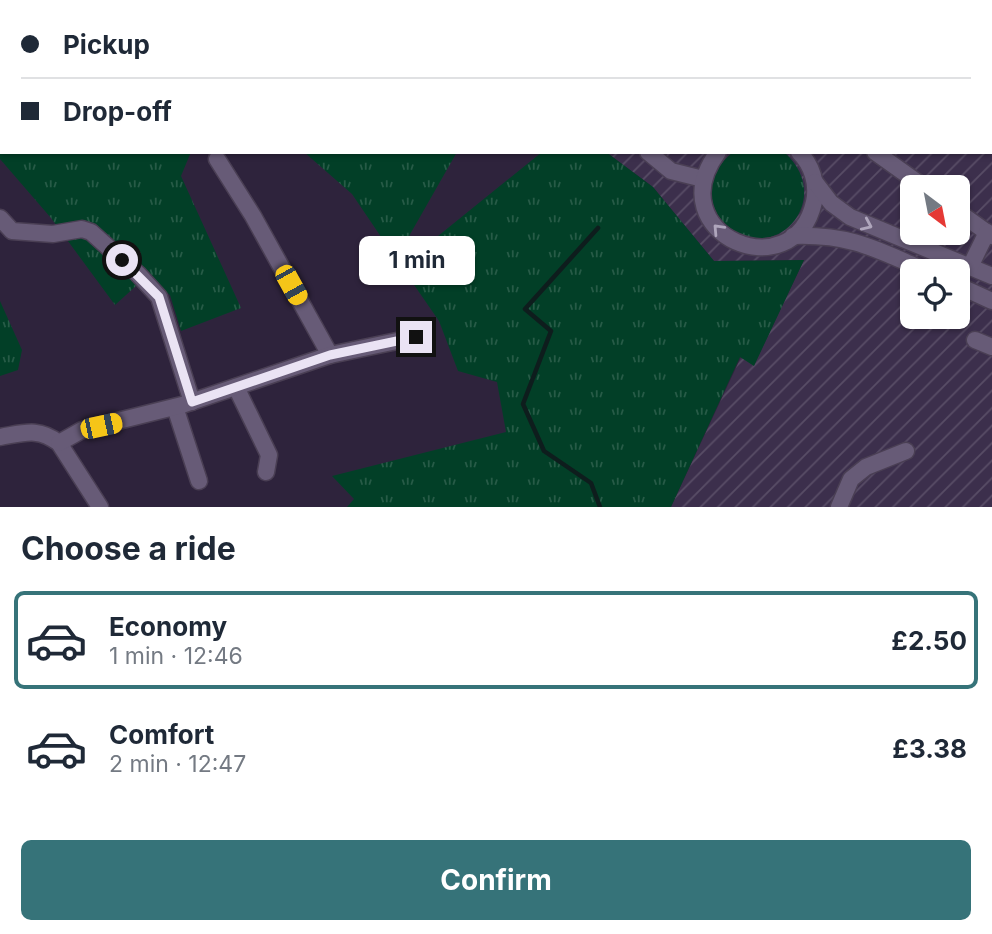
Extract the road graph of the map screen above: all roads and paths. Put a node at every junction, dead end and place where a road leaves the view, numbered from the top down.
1 (650, 154) edge
2 (717, 154) edge
3 (800, 154) edge
4 (878, 154) edge
5 (217, 159) dead end
6 (907, 175) edge
7 (704, 179) junction
8 (815, 182) junction
9 (0, 218) edge
10 (970, 220) edge
11 (989, 234) edge
12 (793, 236) junction
13 (951, 259) edge
14 (900, 260) edge
15 (970, 267) joint
16 (992, 276) edge
17 (970, 291) edge
18 (992, 301) edge
19 (416, 337) dead end
20 (975, 340) dead end
21 (992, 346) edge
22 (330, 355) junction
23 (236, 387) junction
24 (192, 402) junction
25 (175, 407) junction
26 (0, 437) edge
27 (59, 443) junction
28 (906, 451) dead end
29 (266, 472) dead end
30 (199, 481) dead end
31 (100, 507) edge
32 (839, 507) edge

1 - 7 street
2 - 7 street
3 - 8 street
4 - 6 street
5 - 22 street
12 -> 7 street
8 - 12 street
8 -> 13 street
9 - 24 street
10 - 11 street
11 - 15 street
12 - 14 street
15 - 16 street
17 - 18 street
19 - 22 street
20 - 21 street
22 - 23 street
23 - 24 street
23 - 29 street
24 - 25 street
25 - 27 street
25 - 30 street
26 - 27 street
27 - 31 street
28 - 32 street

